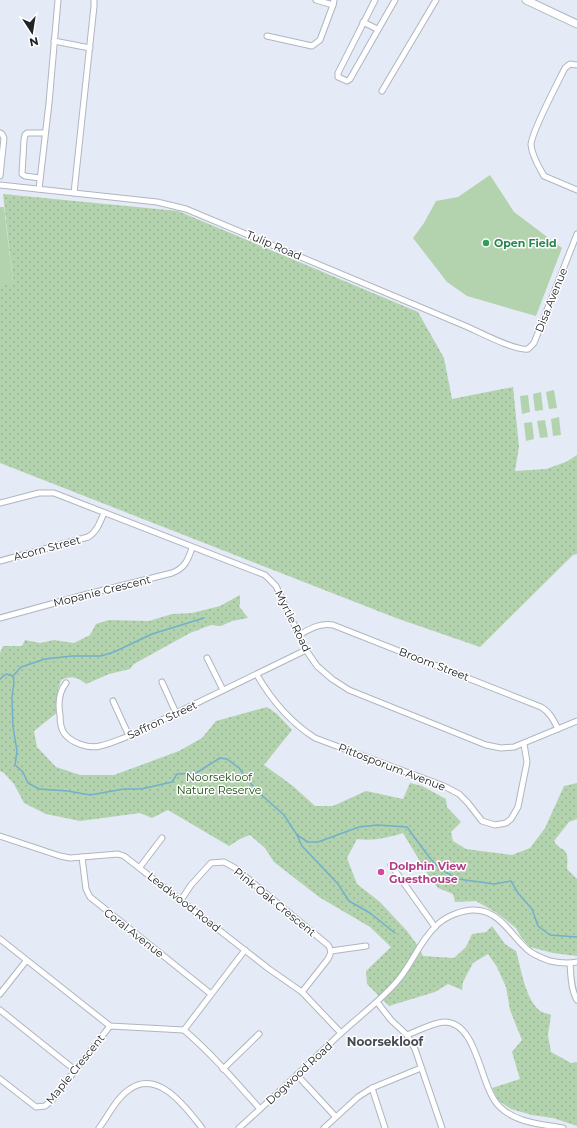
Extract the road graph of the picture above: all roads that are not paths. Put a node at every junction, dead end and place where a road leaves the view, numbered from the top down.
1 (58, 0) edge
2 (94, 0) edge
3 (316, 0) edge
4 (375, 0) edge
5 (395, 0) edge
6 (436, 0) edge
7 (526, 0) edge
8 (334, 2) edge
9 (364, 22) junction
10 (577, 24) edge
11 (377, 29) junction
12 (267, 36) dead end
13 (54, 42) junction
14 (90, 48) junction
15 (577, 65) edge
16 (382, 91) dead end
17 (45, 132) junction
18 (0, 133) edge
19 (0, 176) edge
20 (40, 178) junction
21 (0, 185) edge
22 (38, 189) junction
23 (577, 190) edge
24 (74, 193) junction
25 (577, 234) edge
26 (534, 343) joint
27 (0, 503) edge
28 (104, 513) junction
29 (192, 548) junction
30 (0, 561) edge
31 (0, 618) edge
32 (299, 635) junction
33 (306, 650) junction
34 (207, 658) dead end
35 (257, 675) junction
36 (162, 682) dead end
37 (66, 683) dead end
38 (223, 690) junction
39 (113, 701) dead end
40 (176, 713) junction
41 (577, 720) edge
42 (558, 729) junction
43 (129, 736) junction
44 (524, 744) junction
45 (0, 836) edge
46 (162, 838) dead end
47 (82, 857) junction
48 (391, 865) dead end
49 (140, 867) junction
50 (181, 900) junction
51 (435, 927) junction
52 (0, 939) edge
53 (366, 946) dead end
54 (245, 950) junction
55 (331, 951) junction
56 (26, 961) junction
57 (577, 962) edge
58 (570, 964) junction
59 (302, 992) junction
60 (0, 994) edge
61 (211, 994) junction
62 (577, 1000) edge
63 (377, 1002) junction
64 (0, 1010) edge
65 (110, 1026) junction
66 (184, 1030) junction
67 (341, 1033) junction
68 (259, 1034) dead end
69 (407, 1035) junction
70 (421, 1068) junction
71 (223, 1069) junction
72 (75, 1070) junction
73 (297, 1075) junction
74 (0, 1079) edge
75 (372, 1088) junction
76 (260, 1110) junction
77 (335, 1116) junction
78 (99, 1128) edge
79 (202, 1128) edge
80 (239, 1128) edge
81 (324, 1128) edge
82 (385, 1128) edge
83 (442, 1128) edge
84 (563, 1128) edge

1 - 13 street
2 - 14 street
3 - 8 street
4 - 9 street
5 - 11 street
6 - 16 street
7 - 10 street
8 - 12 street
9 - 11 street
9 - 11 street
13 - 14 street
13 - 17 street
14 - 24 street
15 - 23 street
17 - 20 street
17 - 20 street
18 - 19 street
20 - 22 street
21 - 22 street, Tulip Road
22 - 24 street, Tulip Road
24 - 26 street, Tulip Road
25 - 26 street, Disa Avenue
27 - 28 street, Myrtle Road
28 - 29 street, Myrtle Road
28 - 30 street, Acorn Street
29 - 31 street, Mopanie Crescent
29 - 32 street, Myrtle Road
32 - 33 street, Myrtle Road
32 - 42 street, Broom Street
33 - 35 street, Saffron Street
33 - 44 street, Myrtle Road
34 - 38 street
35 - 38 street, Saffron Street
35 - 44 street, Pittosporum Avenue
36 - 40 street
37 - 43 street, Saffron Street
38 - 40 street, Saffron Street
39 - 43 street
40 - 43 street, Saffron Street
41 - 42 street, Myrtle Road
42 - 44 street, Myrtle Road
45 - 47 street, Leadwood Road
46 - 49 street
47 - 49 street, Leadwood Road
47 - 61 street, Coral Avenue
48 - 51 street
49 - 50 street, Leadwood Road
50 - 54 street, Leadwood Road
50 - 55 street, Pink Oak Crescent
51 - 58 street, Dogwood Road
51 - 63 street, Dogwood Road
52 - 56 street
53 - 55 street
54 - 59 street, Leadwood Road
54 - 61 street
55 - 59 street
56 - 60 street
56 - 65 street
57 - 58 street, Dogwood Road
58 - 62 street
59 - 67 street, Leadwood Road
61 - 66 street
63 - 67 street, Dogwood Road
63 - 69 street
64 - 72 street
65 - 66 street
65 - 72 street, Maple Crescent
66 - 71 street
67 - 73 street, Dogwood Road
68 - 71 street
69 - 70 street
69 - 84 street
70 - 75 street
70 - 83 street
71 - 76 street
72 - 74 street, Maple Crescent
73 - 76 street, Dogwood Road
73 - 77 street
75 - 77 street
75 - 82 street
76 - 80 street, Dogwood Road
77 - 81 street
78 - 79 street

